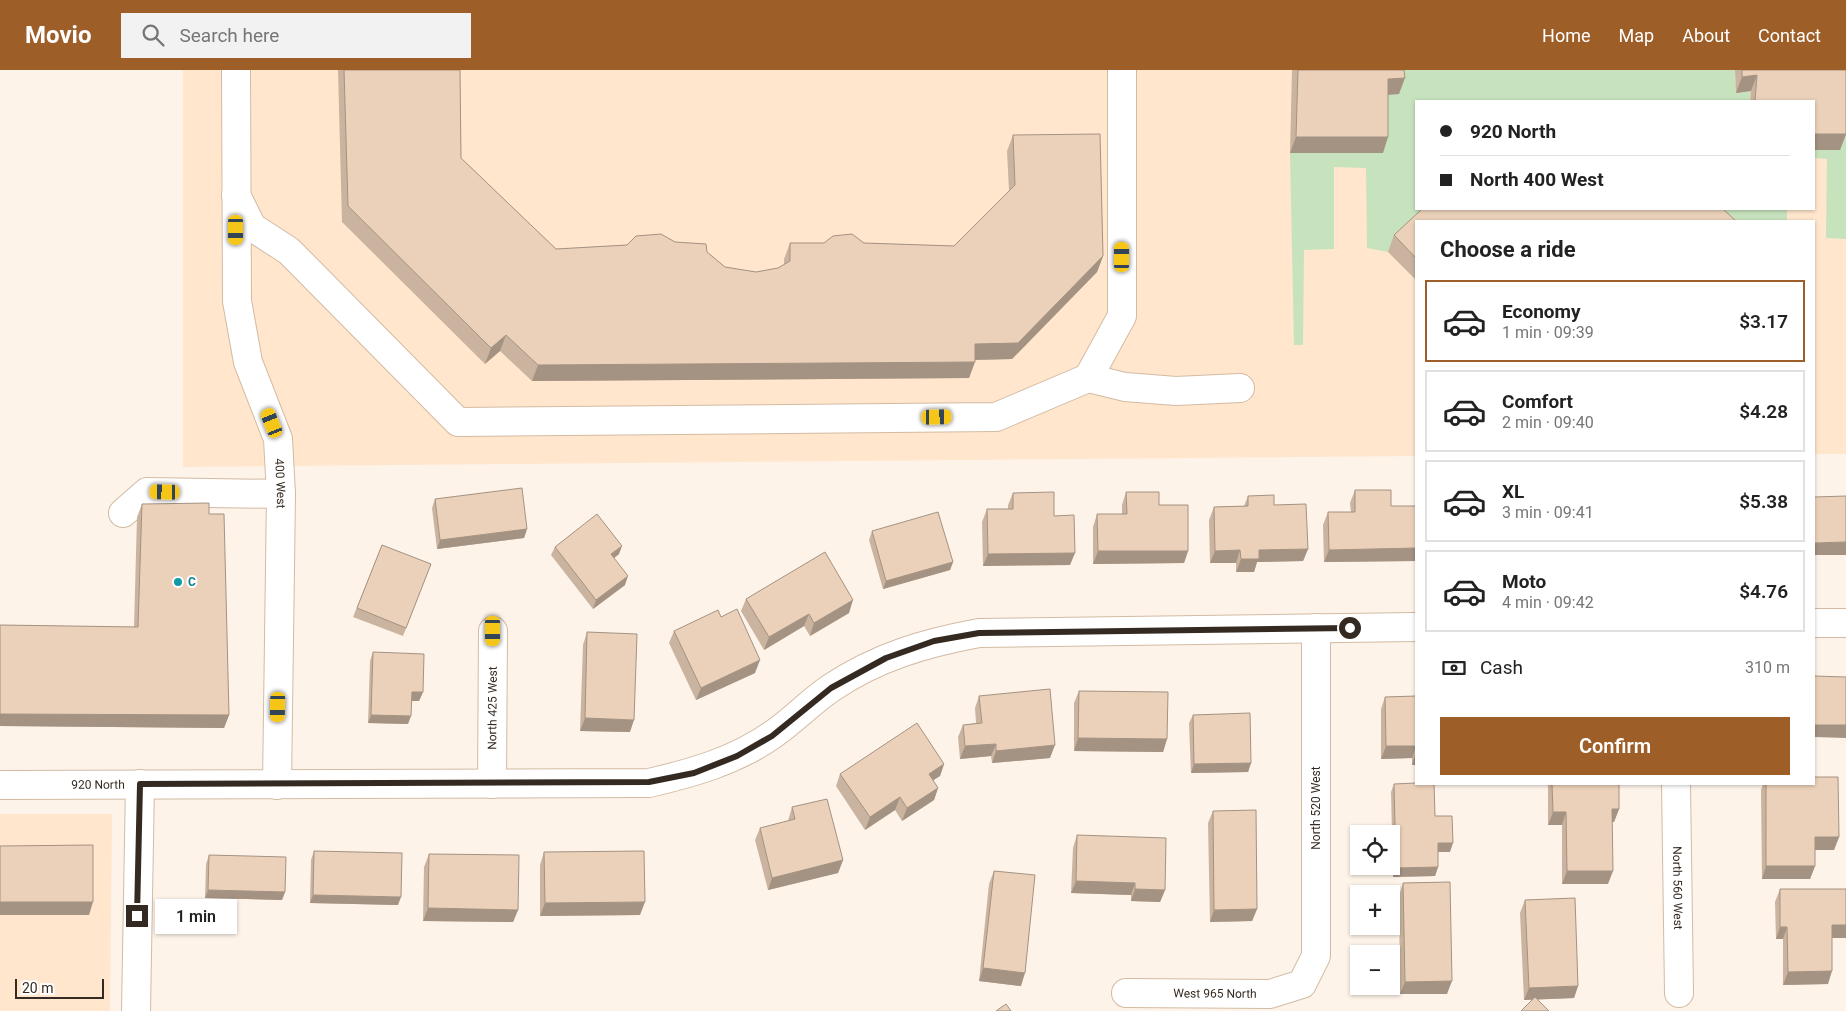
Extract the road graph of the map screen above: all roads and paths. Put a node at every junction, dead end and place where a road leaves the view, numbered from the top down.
1 (236, 70) edge
2 (1122, 70) edge
3 (236, 195) junction
4 (1088, 378) junction
5 (1240, 388) dead end
6 (281, 494) junction
7 (123, 513) dead end
8 (1846, 623) edge
9 (1815, 624) edge
10 (1415, 627) edge
11 (1316, 628) junction
12 (493, 631) dead end
13 (140, 784) junction
14 (277, 784) junction
15 (492, 784) junction
16 (0, 785) edge
17 (1676, 785) edge
18 (1302, 984) joint
19 (1126, 993) dead end
20 (1678, 993) dead end
21 (136, 1011) edge

1 - 3 street, 400 West
2 - 4 street
3 - 4 street
3 - 6 street, 400 West
4 - 5 street
6 - 7 street
6 - 14 street, 400 West
8 - 9 street
10 - 11 street, 920 North
11 - 15 street, 920 North
11 - 18 street, North 520 West
12 - 15 street, North 425 West
13 - 14 street, 920 North
13 - 16 street, 920 North
13 - 21 street
14 - 15 street, 920 North
17 - 20 street, North 560 West
18 - 19 street, West 965 North

